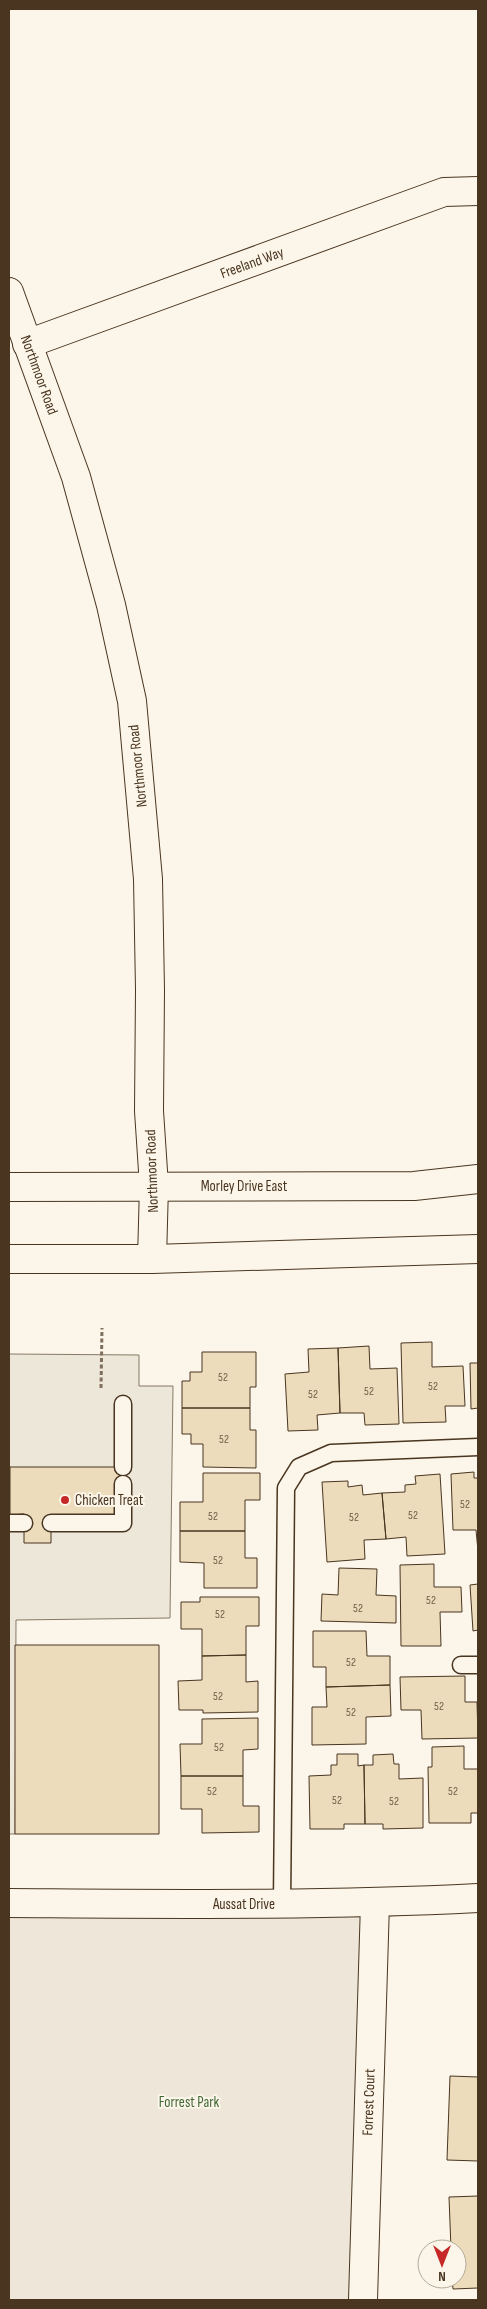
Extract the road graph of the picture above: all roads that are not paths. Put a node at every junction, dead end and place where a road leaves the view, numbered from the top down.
1 (478, 191) edge
2 (9, 292) edge
3 (26, 344) junction
4 (478, 1179) edge
5 (154, 1186) junction
6 (9, 1187) edge
7 (478, 1249) edge
8 (9, 1259) edge
9 (152, 1259) junction
10 (122, 1404) dead end
11 (478, 1447) edge
12 (123, 1467) dead end
13 (123, 1484) dead end
14 (51, 1523) dead end
15 (461, 1665) dead end
16 (478, 1665) edge
17 (478, 1898) edge
18 (9, 1903) edge
19 (375, 1903) junction
20 (282, 1904) junction
21 (363, 2300) edge

1 - 3 street, Freeland Way
2 - 3 street, Northmoor Road
3 - 5 street, Northmoor Road
4 - 5 street, Morley Drive East
5 - 6 street, Morley Drive East
5 - 9 street, Northmoor Road
7 - 9 street
8 - 9 street
10 - 12 lane
11 - 20 lane
13 - 14 lane
15 - 16 lane
17 - 19 street, Aussat Drive
18 - 20 street, Aussat Drive
19 - 20 street, Aussat Drive
19 - 21 street, Forrest Court

